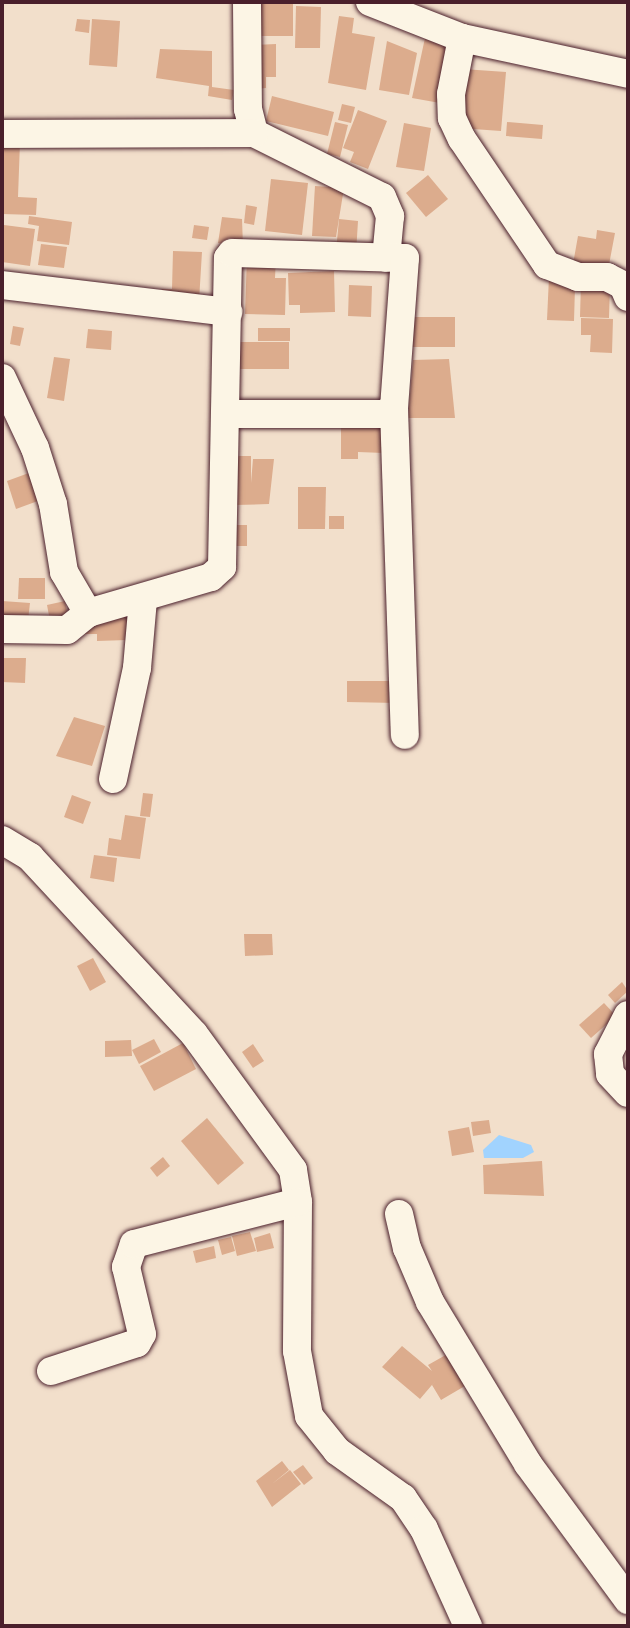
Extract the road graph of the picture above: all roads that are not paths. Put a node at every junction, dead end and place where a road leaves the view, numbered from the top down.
1 (247, 2) edge
2 (370, 2) edge
3 (462, 38) junction
4 (628, 74) edge
5 (254, 133) junction
6 (2, 134) edge
7 (386, 258) junction
8 (2, 285) edge
9 (628, 297) edge
10 (228, 312) junction
11 (2, 378) edge
12 (394, 409) junction
13 (227, 414) junction
14 (143, 600) junction
15 (88, 613) junction
16 (2, 629) edge
17 (405, 735) dead end
18 (113, 779) dead end
19 (2, 840) edge
20 (628, 1015) edge
21 (628, 1093) edge
22 (298, 1202) junction
23 (399, 1214) dead end
24 (51, 1371) dead end
25 (628, 1600) edge
26 (468, 1626) edge

1 - 5 street
2 - 3 street
3 - 4 street
3 - 9 street
5 - 6 street
5 - 7 street
7 - 10 street
7 - 12 street
8 - 10 street
10 - 13 street
11 - 15 street
12 - 13 street
12 - 17 street
13 - 14 street
14 - 15 street
14 - 18 street
15 - 16 street
19 - 22 street
20 - 21 street
22 - 24 street
22 - 26 street
23 - 25 street

